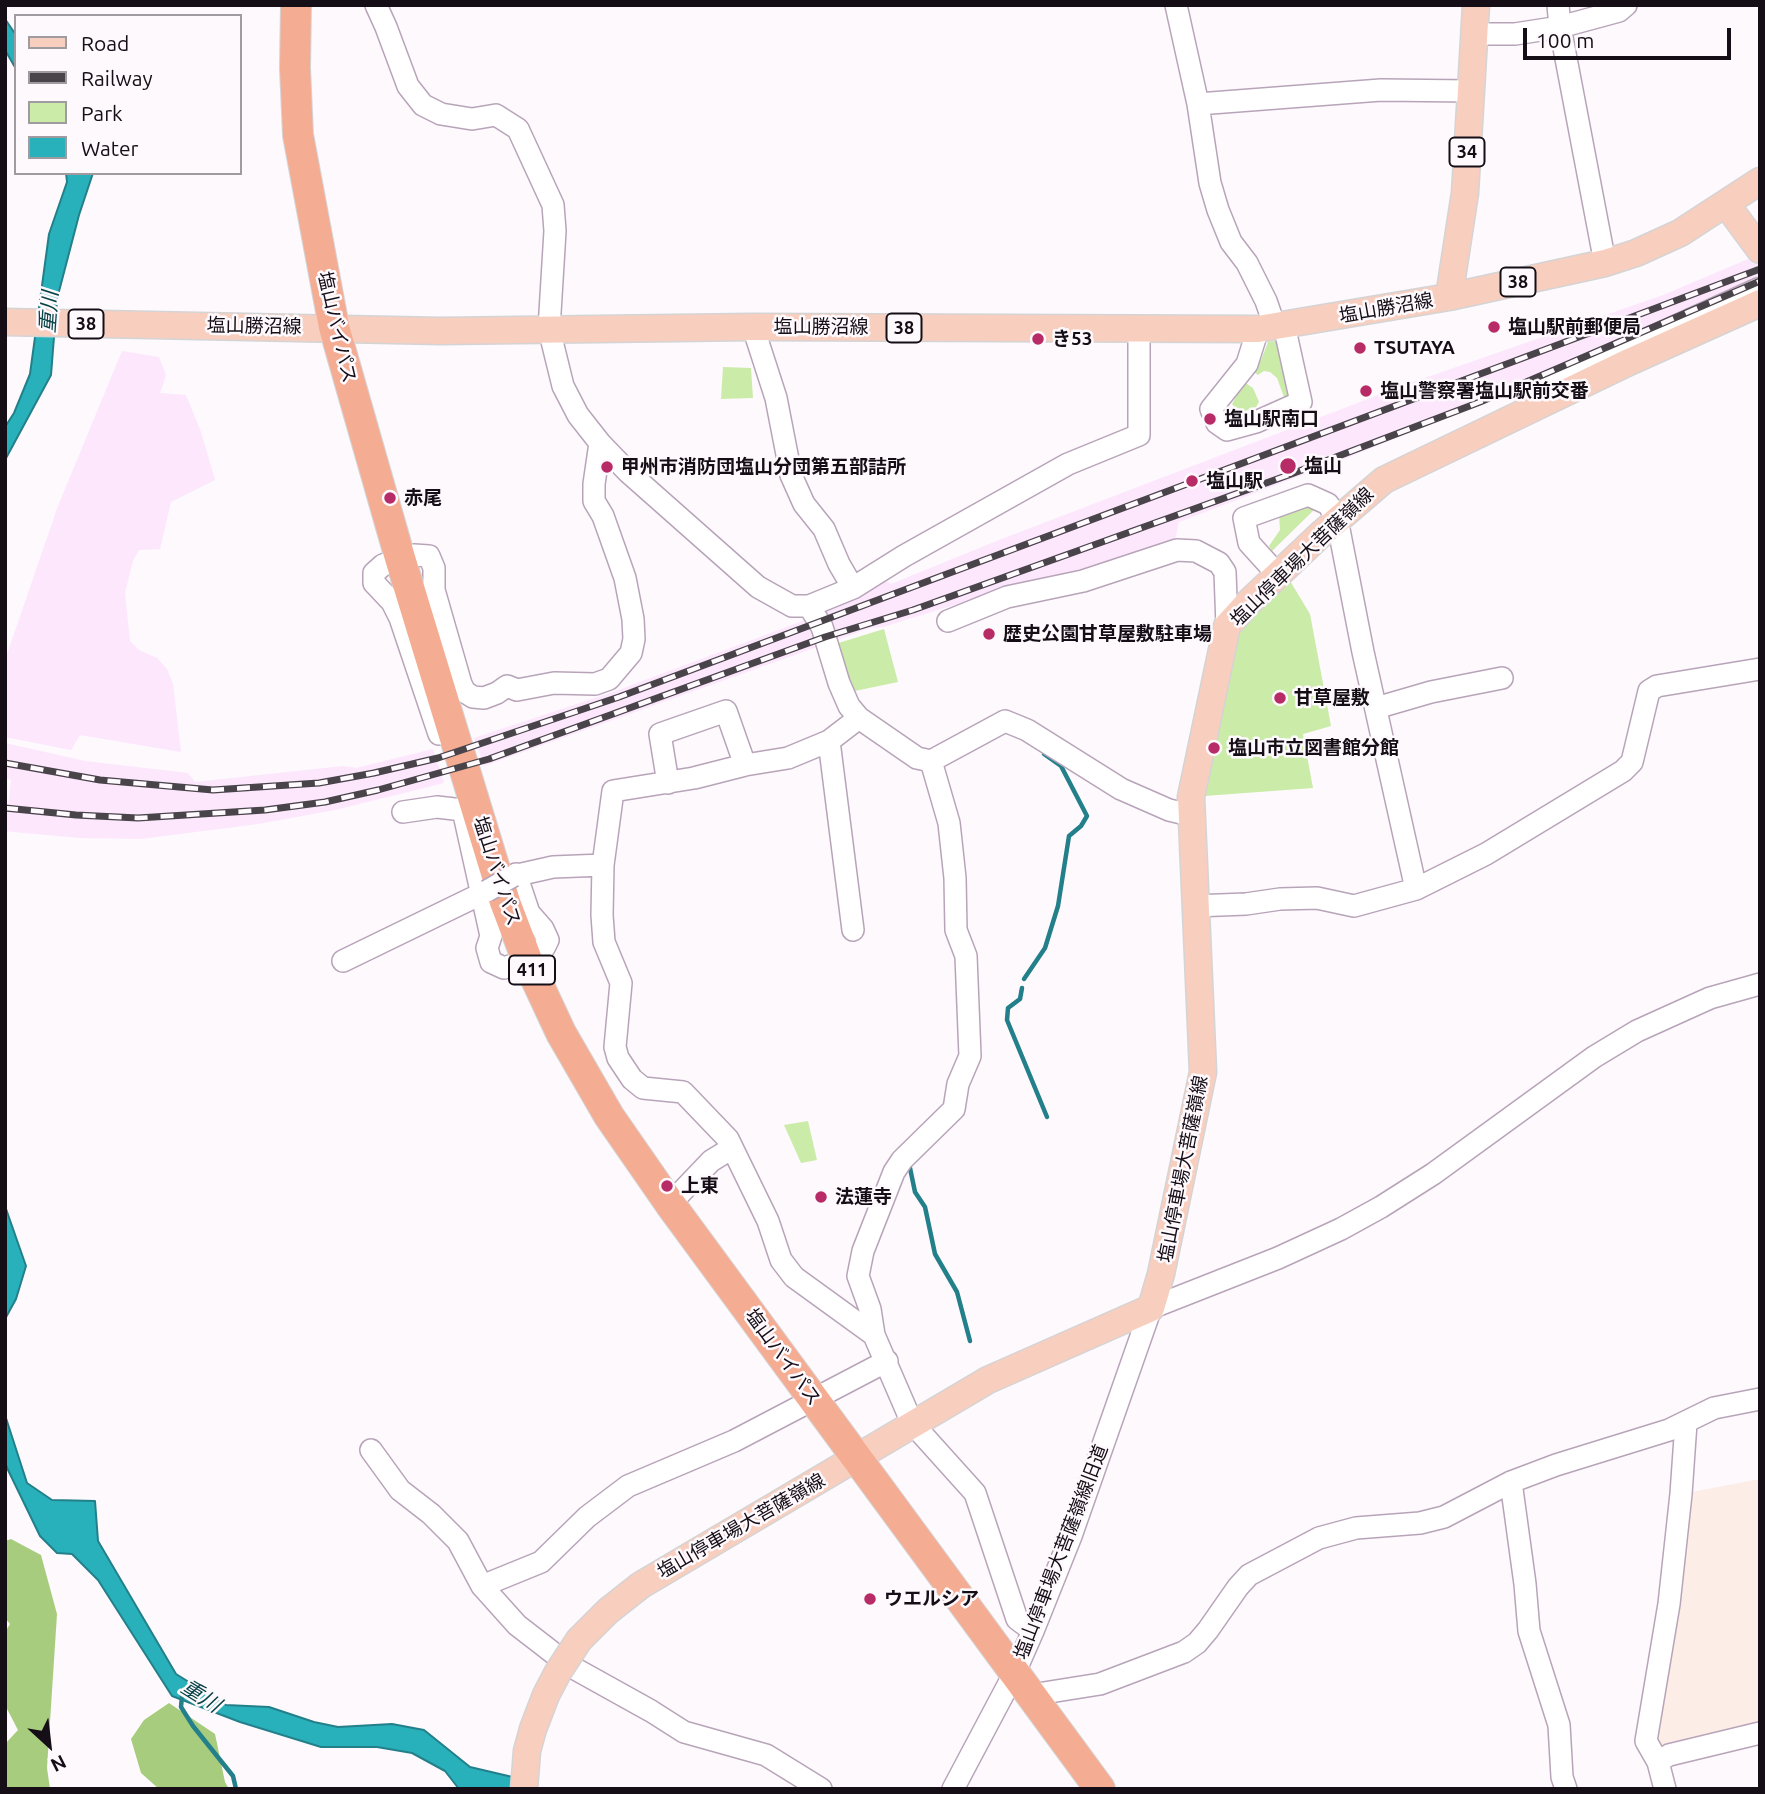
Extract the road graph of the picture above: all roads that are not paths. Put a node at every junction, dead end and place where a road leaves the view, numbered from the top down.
1 (296, 5) edge
2 (376, 5) edge
3 (1176, 5) edge
4 (1476, 5) edge
5 (1626, 5) edge
6 (1559, 16) edge
7 (1475, 34) junction
8 (1471, 91) junction
9 (1198, 104) junction
10 (1760, 181) edge
11 (1726, 204) junction
12 (1760, 250) edge
13 (1605, 263) junction
14 (1760, 291) edge
15 (1449, 297) junction
16 (1760, 303) edge
17 (14, 323) edge
18 (334, 327) junction
19 (753, 327) junction
20 (1272, 327) junction
21 (549, 329) junction
22 (1139, 329) junction
23 (1526, 394) dead end
24 (600, 443) junction
25 (1337, 519) junction
26 (400, 558) junction
27 (1278, 575) junction
28 (853, 588) junction
29 (809, 606) junction
30 (948, 621) dead end
31 (1227, 626) junction
32 (1760, 669) edge
33 (1502, 678) dead end
34 (1376, 708) junction
35 (859, 718) junction
36 (829, 741) junction
37 (931, 761) junction
38 (745, 765) junction
39 (668, 783) junction
40 (463, 810) junction
41 (403, 812) dead end
42 (1191, 815) junction
43 (603, 865) junction
44 (515, 875) junction
45 (1416, 889) junction
46 (485, 893) junction
47 (1194, 906) junction
48 (853, 930) dead end
49 (527, 960) junction
50 (343, 961) dead end
51 (1760, 984) edge
52 (732, 1148) junction
53 (670, 1204) junction
54 (1152, 1308) junction
55 (874, 1335) junction
56 (887, 1361) junction
57 (1760, 1399) edge
58 (814, 1400) junction
59 (912, 1423) junction
60 (1686, 1423) junction
61 (370, 1450) dead end
62 (857, 1457) junction
63 (1511, 1482) junction
64 (482, 1586) junction
65 (1033, 1631) junction
66 (1023, 1684) junction
67 (1760, 1733) edge
68 (1658, 1762) junction
69 (524, 1789) edge
70 (821, 1789) edge
71 (953, 1789) edge
72 (1100, 1789) edge
73 (1566, 1789) edge
74 (1665, 1789) edge

1 - 18 highway, 塩山バイパス / 411
2 - 21 street
3 - 9 street
4 - 7 main road, 34
5 - 6 street
6 - 7 street
6 - 13 street
7 - 8 main road, 34
8 - 9 street
8 - 15 main road, 34
9 - 20 street
10 - 11 main road, 塩山勝沼線 / 38
11 - 12 main road
11 - 13 main road, 塩山勝沼線 / 38
13 - 15 main road, 塩山勝沼線 / 38
14 - 23 street
15 - 20 main road, 塩山勝沼線 / 38
16 - 25 main road, 塩山停車場大菩薩嶺線
17 - 18 main road, 塩山勝沼線 / 38
18 - 21 main road, 塩山勝沼線 / 38
18 - 26 highway, 塩山バイパス / 411
19 - 21 main road, 塩山勝沼線 / 38
19 - 22 main road, 塩山勝沼線 / 38
19 - 28 street
20 - 20 street
20 - 22 main road, 塩山勝沼線 / 38
21 - 24 street
22 - 28 street
24 - 26 street
24 - 29 street
25 - 27 main road, 塩山停車場大菩薩嶺線
25 - 27 street
25 - 34 street
26 - 40 street
26 - 49 highway, 塩山バイパス / 411
27 - 31 main road, 塩山停車場大菩薩嶺線
28 - 29 street
29 - 35 street
30 - 31 street
31 - 42 main road, 塩山停車場大菩薩嶺線
32 - 45 street
33 - 34 street
34 - 45 street
35 - 36 street
35 - 37 street
36 - 38 street
36 - 48 street
37 - 42 street
37 - 55 street
38 - 39 street
38 - 39 street
39 - 43 street
40 - 41 street
40 - 46 street
42 - 47 main road, 塩山停車場大菩薩嶺線
43 - 44 street
43 - 52 street
44 - 46 street, bridge
44 - 49 street
45 - 47 street
46 - 49 street
46 - 50 street
47 - 54 main road, 塩山停車場大菩薩嶺線
49 - 53 highway, 塩山バイパス / 411
51 - 54 street
52 - 53 street
52 - 55 street
53 - 58 highway, 塩山バイパス / 411
54 - 59 main road, 塩山停車場大菩薩嶺線
54 - 65 street, 塩山停車場大菩薩嶺線旧道
55 - 56 street
56 - 58 street
56 - 59 street
57 - 60 street
58 - 62 highway, 塩山バイパス / 411
58 - 64 street
59 - 62 main road, 塩山停車場大菩薩嶺線
59 - 65 street
60 - 63 street
60 - 68 street
61 - 64 street
62 - 66 highway, 塩山バイパス / 411
62 - 69 main road, 塩山停車場大菩薩嶺線, bridge
63 - 66 street
63 - 73 street
64 - 70 street
65 - 66 street, 塩山停車場大菩薩嶺線旧道
66 - 71 street, 塩山停車場大菩薩嶺線旧道
66 - 72 highway, 塩山バイパス / 411
67 - 68 street
68 - 74 street

